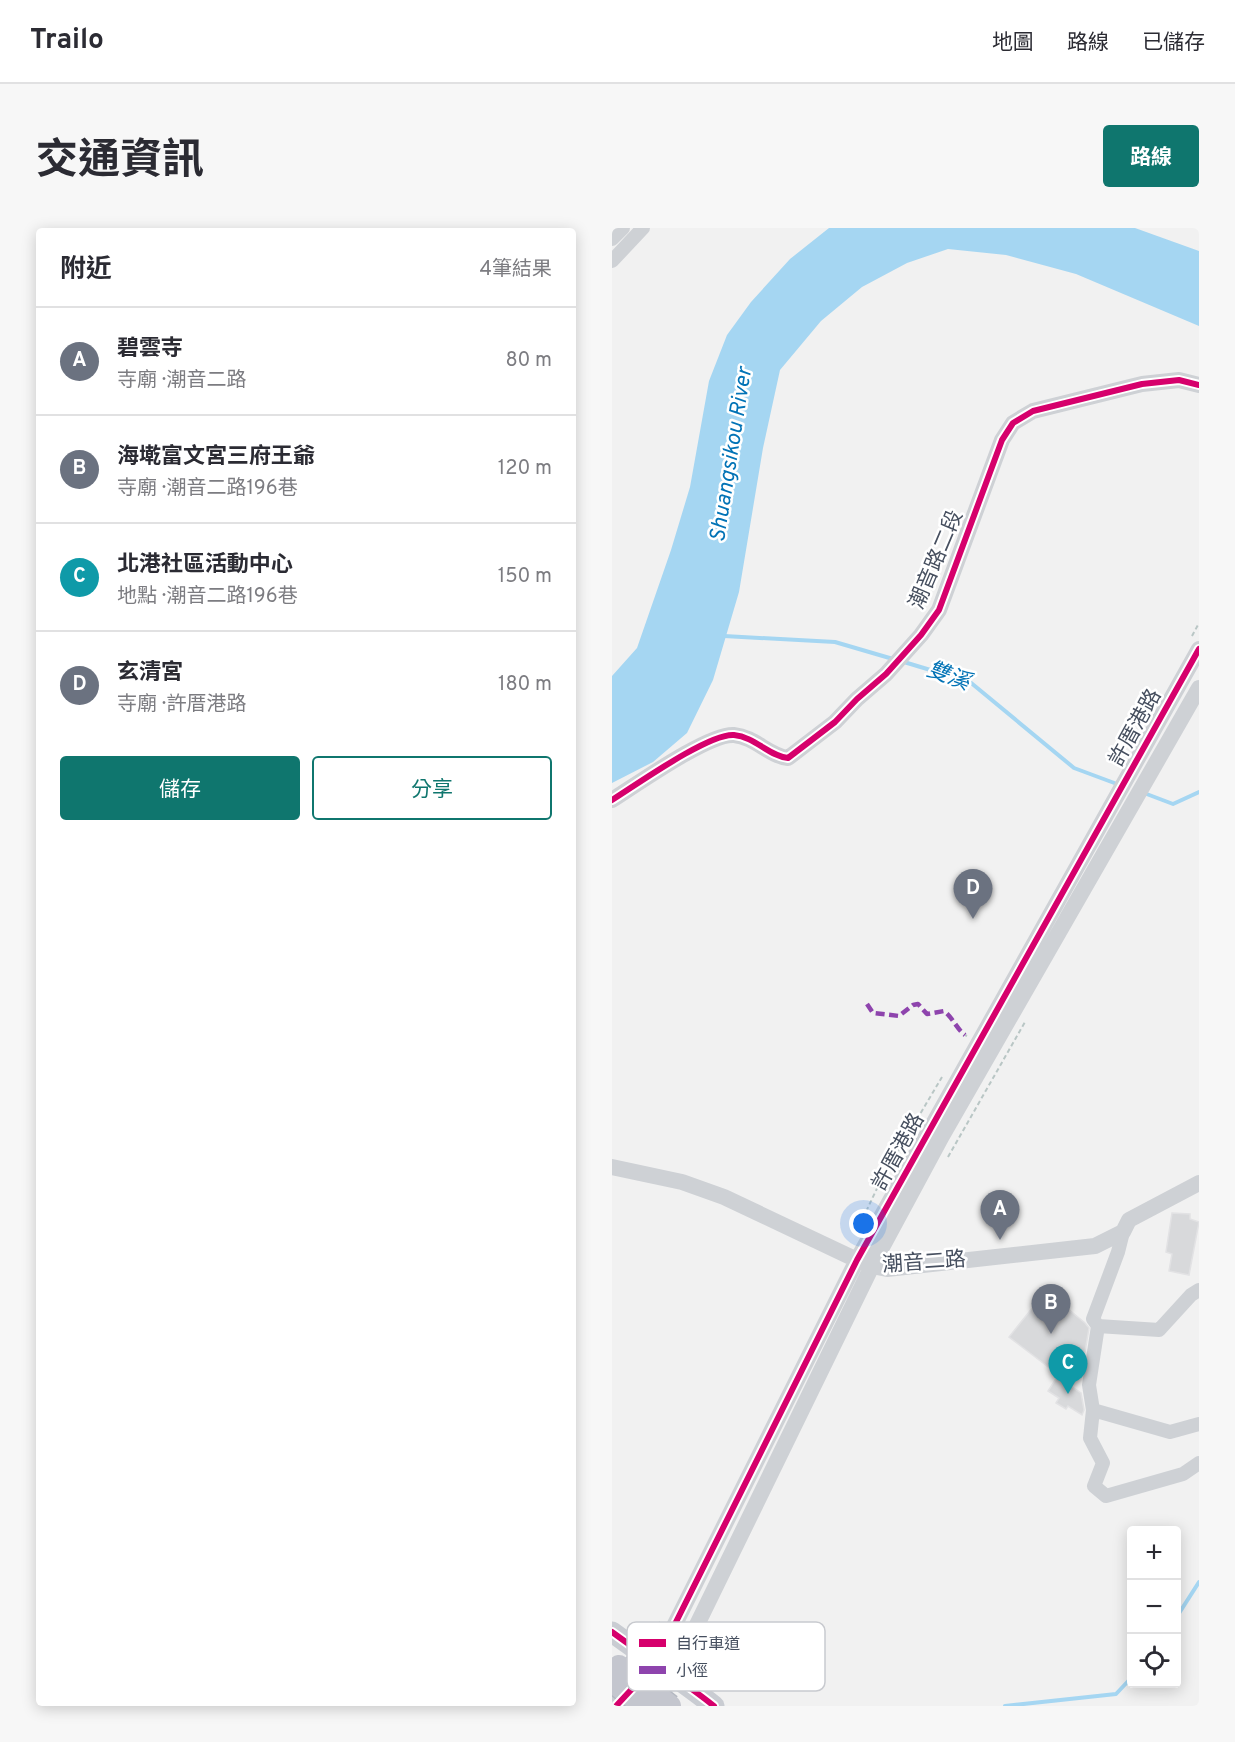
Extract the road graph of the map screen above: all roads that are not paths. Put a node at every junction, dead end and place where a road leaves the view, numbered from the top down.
1 (623, 228) edge
2 (644, 228) edge
3 (612, 239) edge
4 (612, 261) edge
5 (1199, 385) edge
6 (1199, 649) edge
7 (1199, 688) edge
8 (612, 800) edge
9 (612, 1167) edge
10 (1199, 1183) edge
11 (1123, 1232) junction
12 (865, 1263) junction
13 (1199, 1290) edge
14 (1098, 1326) junction
15 (1093, 1410) junction
16 (1199, 1425) edge
17 (1199, 1463) edge
18 (677, 1622) edge
19 (697, 1622) edge
20 (612, 1632) edge
21 (627, 1643) edge
22 (615, 1674) edge
23 (627, 1687) edge
24 (629, 1691) edge
25 (630, 1691) edge
26 (644, 1691) edge
27 (663, 1691) edge
28 (616, 1704) edge
29 (644, 1706) edge
30 (655, 1706) edge
31 (670, 1706) edge

1 - 3 street
2 - 4 street
5 - 8 street, 潮音路二段
6 - 12 street, 許厝港路
7 - 12 street, 許厝港路
9 - 12 street, 潮音二路
10 - 11 street, 潮音二路
11 - 12 street, 潮音二路
11 - 14 street
12 - 18 street, 許厝港路
12 - 19 street, 許厝港路
13 - 14 street
14 - 15 street
15 - 16 street
15 - 17 street
20 - 21 main road
22 - 23 highway, bridge
24 - 28 street, 許厝港路
25 - 29 highway, bridge
26 - 31 highway, bridge
27 - 30 street, 許厝港路

